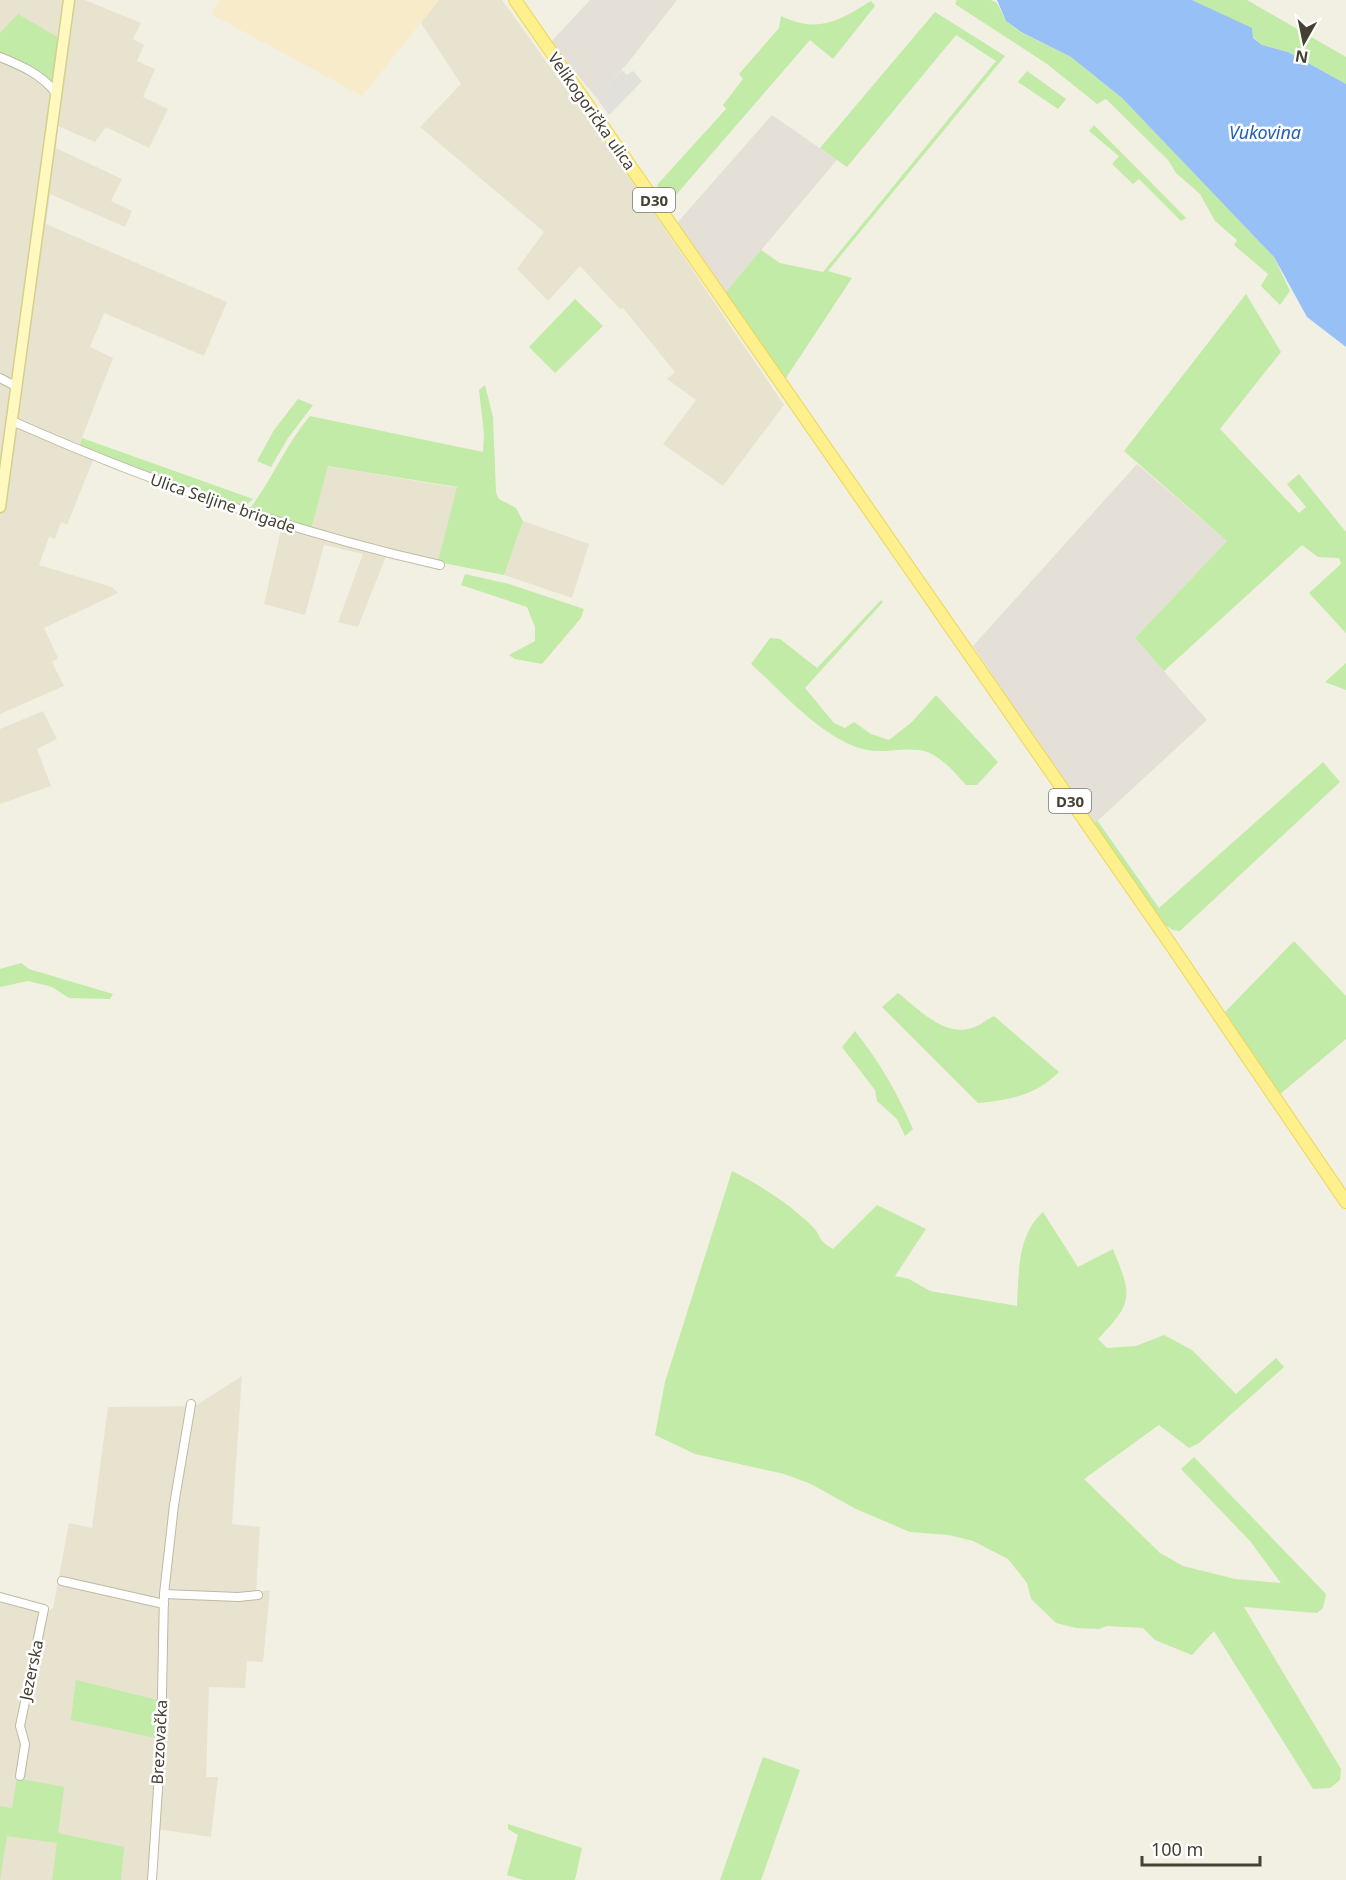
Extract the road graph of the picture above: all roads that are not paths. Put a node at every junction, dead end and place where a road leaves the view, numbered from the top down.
1 (69, 0) edge
2 (515, 0) edge
3 (0, 57) edge
4 (56, 93) junction
5 (0, 378) edge
6 (17, 387) junction
7 (12, 421) junction
8 (0, 507) edge
9 (440, 565) dead end
10 (1346, 1202) edge
11 (191, 1404) dead end
12 (62, 1581) dead end
13 (164, 1594) junction
14 (258, 1595) dead end
15 (0, 1597) edge
16 (164, 1604) junction
17 (20, 1776) dead end
18 (152, 1880) edge

1 - 4 main road
2 - 10 main road, Velikogorička ulica / D30
3 - 4 street
4 - 6 main road
5 - 6 street
6 - 7 main road
7 - 8 main road
7 - 9 street, Ulica Seljine brigade
11 - 13 street, Brezovačka
12 - 16 street
13 - 14 street
13 - 16 street, Brezovačka
15 - 17 street, Jezerska
16 - 18 street, Brezovačka

